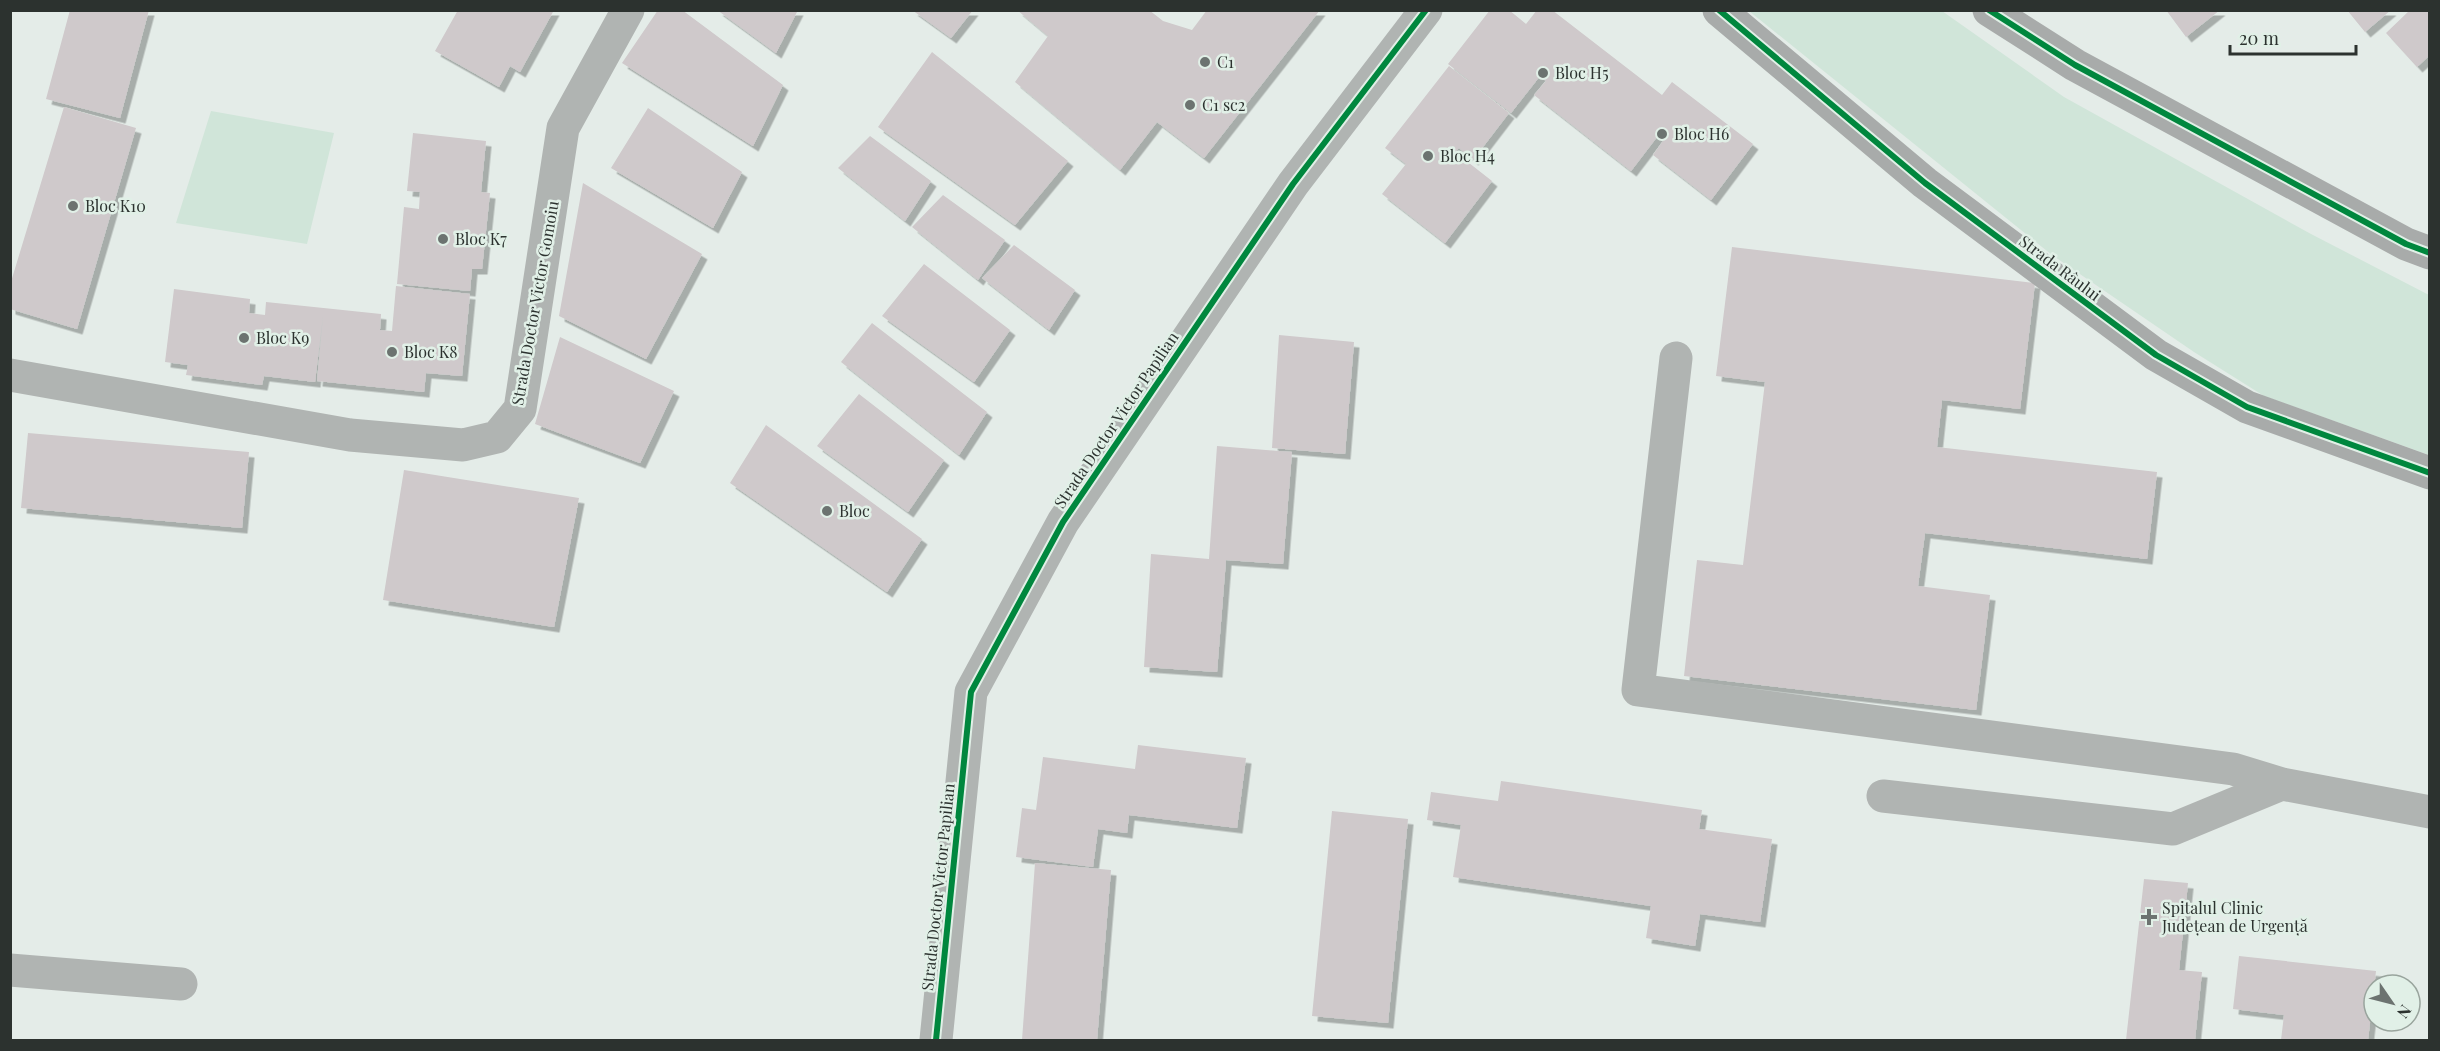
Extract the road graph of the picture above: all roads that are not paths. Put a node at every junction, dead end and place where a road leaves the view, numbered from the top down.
1 (628, 10) edge
2 (1426, 10) edge
3 (1719, 10) edge
4 (1989, 10) edge
5 (2430, 253) edge
6 (1676, 358) dead end
7 (10, 375) edge
8 (2430, 473) edge
9 (2282, 784) junction
10 (1883, 796) dead end
11 (2430, 812) edge
12 (10, 970) edge
13 (182, 984) dead end
14 (936, 1041) edge

1 - 7 street, Strada Doctor Victor Gomoiu
2 - 14 street, Strada Doctor Victor Papilian
3 - 8 main road, Strada Râului
4 - 5 main road
6 - 9 street
9 - 10 street
9 - 11 street
12 - 13 street

